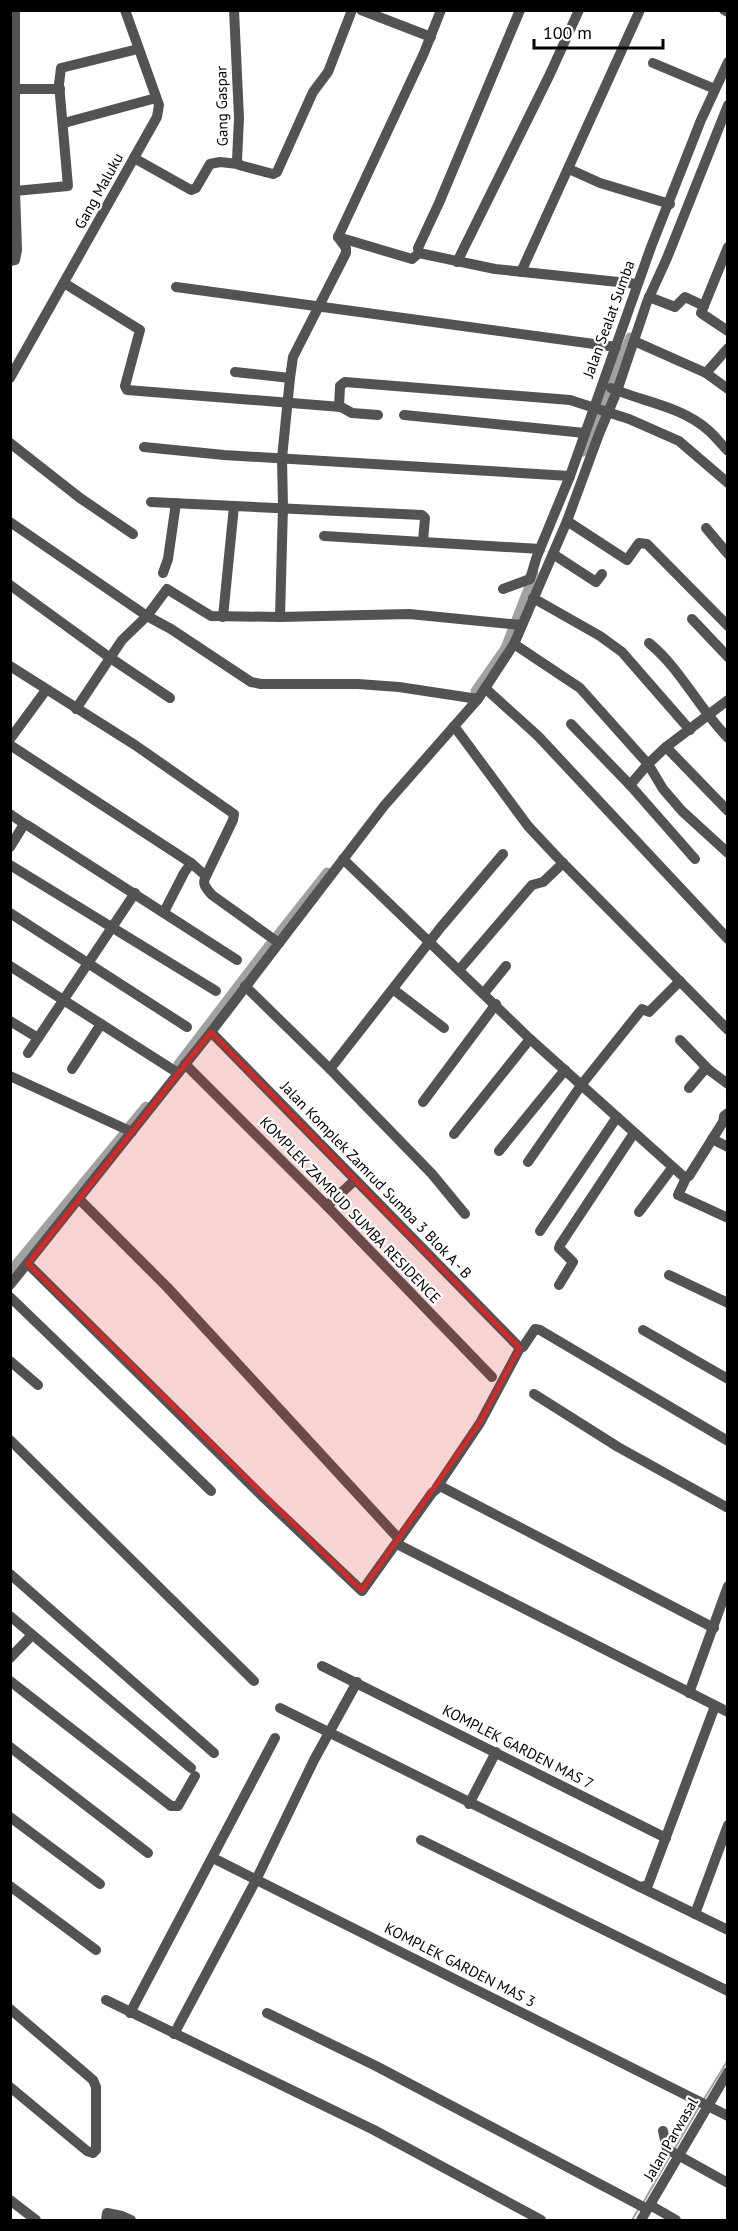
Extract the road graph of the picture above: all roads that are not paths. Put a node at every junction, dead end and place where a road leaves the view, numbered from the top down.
1 (15, 10) edge
2 (125, 10) edge
3 (234, 10) edge
4 (352, 10) edge
5 (361, 10) edge
6 (441, 10) edge
7 (520, 10) edge
8 (579, 10) edge
9 (640, 10) edge
10 (381, 14) edge
11 (431, 37) junction
12 (138, 49) junction
13 (728, 62) edge
14 (653, 63) dead end
15 (715, 88) junction
16 (15, 89) junction
17 (60, 89) junction
18 (156, 98) junction
19 (728, 105) edge
20 (63, 123) junction
21 (134, 158) junction
22 (238, 164) junction
23 (569, 169) junction
24 (15, 191) junction
25 (670, 204) junction
26 (338, 237) junction
27 (728, 247) edge
28 (419, 253) junction
29 (10, 261) edge
30 (457, 262) junction
31 (521, 272) junction
32 (64, 283) junction
33 (637, 284) junction
34 (176, 287) dead end
35 (649, 297) junction
36 (704, 306) junction
37 (320, 308) junction
38 (728, 331) edge
39 (634, 341) junction
40 (616, 347) junction
41 (728, 348) edge
42 (235, 372) dead end
43 (706, 373) junction
44 (10, 378) edge
45 (290, 378) junction
46 (609, 388) junction
47 (728, 389) edge
48 (286, 402) junction
49 (339, 407) junction
50 (601, 411) junction
51 (378, 415) dead end
52 (404, 415) dead end
53 (585, 433) junction
54 (10, 443) edge
55 (144, 447) dead end
56 (728, 451) edge
57 (282, 458) junction
58 (569, 479) junction
59 (728, 483) edge
60 (578, 488) junction
61 (150, 502) dead end
62 (176, 503) junction
63 (234, 506) junction
64 (284, 507) junction
65 (567, 521) junction
66 (10, 522) edge
67 (706, 528) dead end
68 (133, 534) dead end
69 (324, 536) dead end
70 (423, 542) junction
71 (540, 549) junction
72 (553, 554) junction
73 (728, 554) edge
74 (163, 573) dead end
75 (602, 574) dead end
76 (10, 585) edge
77 (534, 588) junction
78 (503, 589) dead end
79 (147, 616) junction
80 (224, 617) junction
81 (279, 617) junction
82 (692, 619) dead end
83 (516, 625) junction
84 (728, 626) edge
85 (650, 643) dead end
86 (514, 644) junction
87 (109, 657) junction
88 (728, 657) edge
89 (10, 666) edge
90 (486, 689) junction
91 (46, 690) junction
92 (170, 698) dead end
93 (478, 699) junction
94 (728, 700) edge
95 (76, 709) junction
96 (708, 717) junction
97 (571, 724) dead end
98 (454, 726) junction
99 (690, 730) junction
100 (728, 738) edge
101 (10, 739) edge
102 (10, 745) edge
103 (666, 747) junction
104 (648, 764) junction
105 (630, 785) junction
106 (728, 811) edge
107 (10, 814) edge
108 (26, 825) junction
109 (10, 847) edge
110 (728, 853) edge
111 (503, 854) dead end
112 (343, 859) junction
113 (695, 859) dead end
114 (191, 863) junction
115 (563, 863) junction
116 (10, 865) edge
117 (206, 876) junction
118 (135, 893) junction
119 (164, 912) junction
120 (10, 913) edge
121 (111, 928) junction
122 (728, 939) edge
123 (430, 942) junction
124 (279, 943) junction
125 (237, 960) dead end
126 (87, 964) junction
127 (10, 966) edge
128 (506, 966) dead end
129 (459, 970) junction
130 (680, 981) junction
131 (245, 986) junction
132 (394, 990) junction
133 (216, 991) dead end
134 (484, 993) junction
135 (63, 999) junction
136 (496, 1004) junction
137 (10, 1021) edge
138 (101, 1024) junction
139 (187, 1027) dead end
140 (444, 1028) dead end
141 (728, 1030) edge
142 (211, 1032) junction
143 (38, 1038) junction
144 (530, 1039) junction
145 (680, 1040) dead end
146 (28, 1053) dead end
147 (72, 1069) dead end
148 (181, 1069) junction
149 (330, 1069) junction
150 (565, 1070) junction
151 (710, 1070) junction
152 (10, 1076) edge
153 (582, 1084) junction
154 (728, 1084) edge
155 (689, 1088) dead end
156 (423, 1102) dead end
157 (728, 1113) edge
158 (617, 1117) junction
159 (132, 1132) junction
160 (634, 1133) junction
161 (454, 1134) dead end
162 (712, 1139) junction
163 (728, 1147) edge
164 (499, 1151) dead end
165 (528, 1162) dead end
166 (672, 1168) junction
167 (686, 1178) junction
168 (354, 1180) junction
169 (79, 1199) junction
170 (327, 1206) junction
171 (639, 1212) dead end
172 (465, 1214) dead end
173 (728, 1218) edge
174 (540, 1231) dead end
175 (28, 1264) junction
176 (669, 1275) dead end
177 (10, 1285) edge
178 (559, 1285) dead end
179 (10, 1297) edge
180 (728, 1303) edge
181 (644, 1330) dead end
182 (520, 1348) junction
183 (10, 1361) edge
184 (492, 1377) dead end
185 (728, 1379) edge
186 (38, 1385) dead end
187 (534, 1394) dead end
188 (10, 1440) edge
189 (728, 1441) edge
190 (437, 1486) junction
191 (212, 1491) dead end
192 (728, 1508) edge
193 (398, 1542) junction
194 (10, 1574) edge
195 (728, 1586) edge
196 (10, 1616) edge
197 (714, 1628) junction
198 (32, 1635) junction
199 (10, 1658) edge
200 (322, 1665) dead end
201 (10, 1681) edge
202 (254, 1681) dead end
203 (357, 1682) junction
204 (689, 1693) junction
205 (715, 1706) junction
206 (280, 1708) dead end
207 (728, 1712) edge
208 (329, 1733) junction
209 (275, 1738) dead end
210 (10, 1747) edge
211 (496, 1752) junction
212 (214, 1754) dead end
213 (469, 1804) junction
214 (10, 1817) edge
215 (728, 1825) edge
216 (666, 1838) junction
217 (421, 1840) dead end
218 (148, 1853) dead end
219 (213, 1858) junction
220 (256, 1880) junction
221 (100, 1884) dead end
222 (10, 1886) edge
223 (640, 1887) junction
224 (695, 1914) junction
225 (728, 1930) edge
226 (96, 1950) dead end
227 (728, 1991) edge
228 (106, 2000) dead end
229 (10, 2009) edge
230 (130, 2013) junction
231 (267, 2013) dead end
232 (174, 2034) junction
233 (728, 2072) edge
234 (10, 2087) edge
235 (701, 2103) junction
236 (728, 2116) edge
237 (663, 2131) dead end
238 (673, 2153) junction
239 (728, 2183) edge
240 (10, 2200) edge
241 (648, 2207) junction
242 (36, 2220) edge
243 (106, 2220) edge
244 (131, 2220) edge
245 (542, 2220) edge
246 (641, 2220) edge
247 (675, 2220) edge

1 - 16 street
2 - 12 street, Gang Maluku
3 - 22 street, Gang Gaspar
4 - 22 street, Gang Gaspar
5 - 10 street
6 - 11 street
7 - 28 street
8 - 30 street
9 - 23 street
10 - 11 street
11 - 26 street
12 - 17 street
12 - 18 street, Gang Maluku
13 - 15 street, Jalan Sealat Sumba
14 - 15 street
15 - 25 street, Jalan Sealat Sumba
16 - 17 street
16 - 24 street
17 - 20 street
18 - 20 street
18 - 21 street, Gang Maluku
19 - 35 street
20 - 24 street
21 - 22 street
21 - 32 street, Gang Maluku
23 - 25 street
23 - 31 street
24 - 29 street
25 - 33 street, Jalan Sealat Sumba
26 - 28 street
26 - 37 street
27 - 36 street
28 - 30 street
30 - 31 street
31 - 33 street
32 - 44 street, Gang Maluku
32 - 48 street
33 - 40 street, Jalan Sealat Sumba
34 - 37 street
35 - 36 street
35 - 39 street
36 - 38 street
37 - 40 street
37 - 45 street
39 - 43 street
39 - 46 street
40 - 46 street, Jalan Sealat Sumba
41 - 43 street
42 - 45 street
43 - 47 street
45 - 48 street
46 - 50 street, Jalan Sealat Sumba
46 - 50 street
46 - 56 street
48 - 49 street
48 - 57 street
49 - 50 street
49 - 51 street
50 - 53 street, Jalan Sealat Sumba
50 - 59 street
50 - 60 street
52 - 53 street
53 - 58 street, Jalan Sealat Sumba
54 - 68 street
55 - 57 street
57 - 58 street
57 - 64 street
58 - 60 street
58 - 71 street, Jalan Sealat Sumba
60 - 65 street
61 - 62 street
62 - 63 street
62 - 74 street
63 - 64 street
63 - 80 street
64 - 70 street
64 - 81 street
65 - 72 street
65 - 84 street
66 - 79 street
67 - 73 street
69 - 70 street
70 - 71 street
71 - 77 street, Jalan Sealat Sumba
72 - 75 street
72 - 77 street
76 - 87 street
77 - 78 street
77 - 83 street
77 - 99 street
79 - 80 street
79 - 87 street
79 - 93 street
80 - 81 street
81 - 83 street
82 - 88 street
83 - 86 street
85 - 96 street
86 - 90 street
86 - 104 street
87 - 92 street
87 - 95 street
89 - 91 street
90 - 93 street
90 - 122 street
91 - 95 street
91 - 101 street
93 - 98 street
94 - 96 street
95 - 117 street
96 - 99 street
96 - 100 street
97 - 105 street
98 - 112 street
98 - 115 street
99 - 103 street
102 - 114 street
103 - 104 street
103 - 106 street
104 - 105 street
104 - 110 street
105 - 113 street
107 - 108 street
108 - 109 street
108 - 118 street
111 - 123 street
112 - 123 street
112 - 124 street
114 - 117 street
114 - 119 street
115 - 129 street
115 - 130 street
116 - 121 street
117 - 124 street
118 - 119 street
118 - 121 street
119 - 125 street
120 - 126 street
121 - 126 street
121 - 133 street
123 - 129 street
123 - 132 street
124 - 131 street
126 - 135 street
126 - 139 street
127 - 135 street, KOMPLEK ZAMRUD SUMBA RESIDENCE
128 - 134 street
129 - 134 street
130 - 141 street
130 - 153 street
131 - 142 street
131 - 149 street
132 - 140 street
132 - 149 street
134 - 136 street
135 - 138 street, KOMPLEK ZAMRUD SUMBA RESIDENCE
135 - 143 street
136 - 144 street
136 - 156 street
137 - 143 street
138 - 147 street
138 - 148 street, KOMPLEK ZAMRUD SUMBA RESIDENCE
142 - 148 street
142 - 168 street, Jalan Komplek Zamrud Sumba 3 Blok A - B
143 - 146 street
144 - 150 street
144 - 161 street
145 - 151 street
148 - 159 street
148 - 170 street, KOMPLEK ZAMRUD SUMBA RESIDENCE
149 - 172 street
150 - 153 street
150 - 164 street
151 - 154 street
151 - 155 street
152 - 159 street
153 - 158 street
153 - 165 street
157 - 162 street
158 - 160 street
158 - 174 street
159 - 169 street
160 - 166 street
160 - 178 street
162 - 163 street
162 - 167 street
166 - 167 street
166 - 171 street
167 - 173 street
168 - 170 street
168 - 182 street, Jalan Komplek Zamrud Sumba 3 Blok A - B
169 - 175 street
169 - 193 street
170 - 184 street, KOMPLEK ZAMRUD SUMBA RESIDENCE
175 - 177 street
175 - 193 street
176 - 180 street
179 - 191 street
181 - 185 street
182 - 189 street
182 - 190 street
183 - 186 street
187 - 192 street
188 - 202 street
190 - 193 street
190 - 197 street
193 - 204 street
194 - 212 street
195 - 197 street
196 - 198 street
197 - 204 street
198 - 199 street
198 - 201 street
200 - 203 street, KOMPLEK GARDEN MAS 7
203 - 208 street
203 - 211 street, KOMPLEK GARDEN MAS 7
204 - 205 street
205 - 207 street
205 - 216 street
206 - 208 street
208 - 213 street
208 - 220 street
209 - 219 street
210 - 218 street
211 - 213 street
211 - 216 street, KOMPLEK GARDEN MAS 7
213 - 223 street
214 - 221 street
215 - 224 street
216 - 223 street
217 - 227 street
219 - 220 street, KOMPLEK GARDEN MAS 3
219 - 230 street
220 - 232 street
220 - 235 street, KOMPLEK GARDEN MAS 3
222 - 226 street
223 - 224 street
224 - 225 street
228 - 230 street
229 - 234 street
230 - 232 street
231 - 241 street
232 - 245 street
233 - 235 street, Jalan Parwasal
235 - 236 street, KOMPLEK GARDEN MAS 3
235 - 238 street, Jalan Parwasal
237 - 238 street
238 - 239 street
238 - 241 street, Jalan Parwasal
240 - 242 street
241 - 246 street, Jalan Parwasal
241 - 247 street
243 - 244 street

